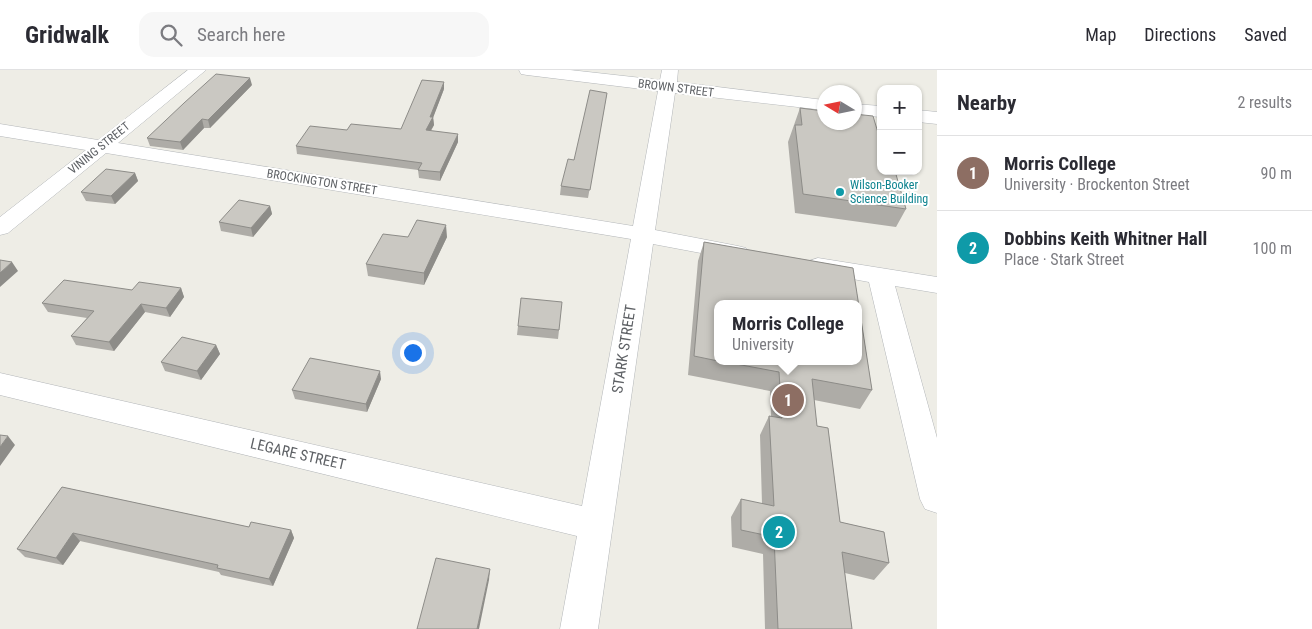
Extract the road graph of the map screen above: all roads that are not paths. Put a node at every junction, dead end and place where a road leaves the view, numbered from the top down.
1 (198, 70) edge
2 (527, 70) edge
3 (668, 78) edge
4 (817, 104) edge
5 (862, 110) edge
6 (877, 112) edge
7 (922, 116) edge
8 (937, 118) edge
9 (0, 130) edge
10 (101, 146) junction
11 (0, 228) edge
12 (643, 235) junction
13 (762, 257) edge
14 (799, 263) edge
15 (880, 276) junction
16 (937, 285) edge
17 (0, 384) edge
18 (937, 498) edge
19 (596, 525) junction
20 (580, 629) edge

1 - 10 street, VINING STREET
2 - 3 street, BROWN STREET
3 - 4 street, BROWN STREET
3 - 12 street, STARK STREET
5 - 6 street
7 - 8 street
9 - 10 street, BROCKINGTON STREET
10 - 11 street, VINING STREET
10 - 12 street, BROCKINGTON STREET
12 - 13 street, BROCKINGTON STREET
12 - 19 street, STARK STREET
14 - 15 street
15 - 16 street
15 - 18 street
17 - 19 street, LEGARE STREET
19 - 20 street, STARK STREET

